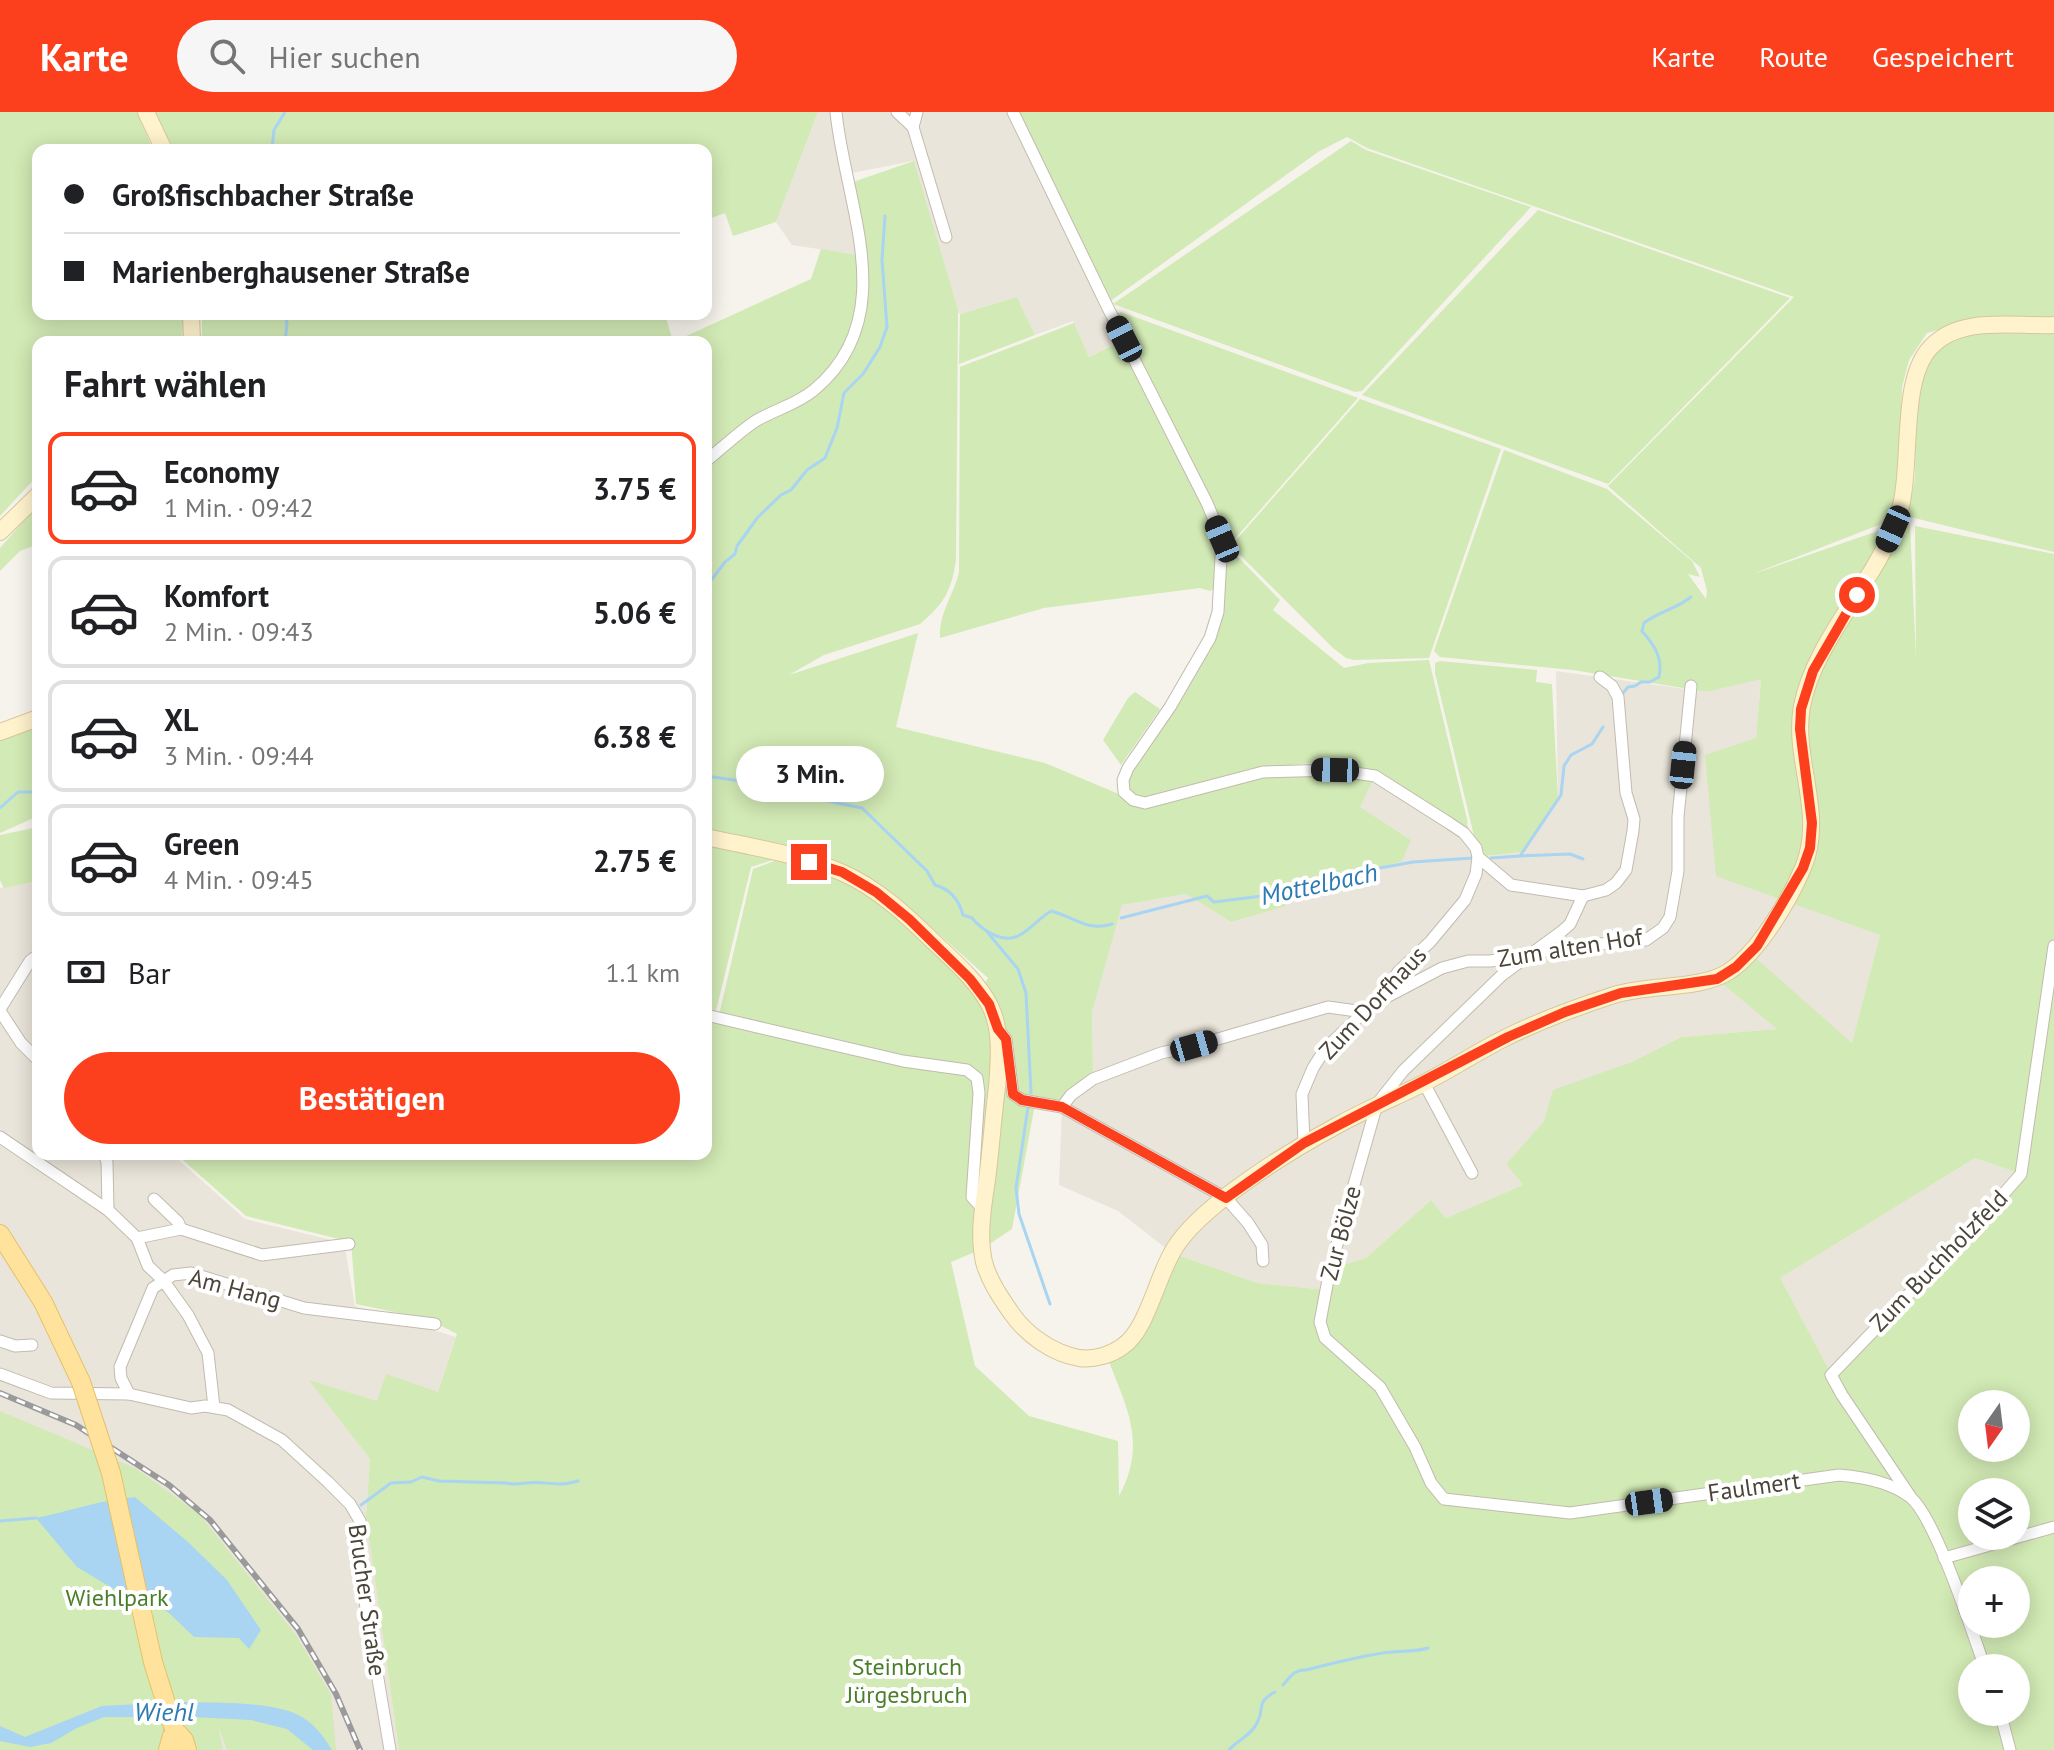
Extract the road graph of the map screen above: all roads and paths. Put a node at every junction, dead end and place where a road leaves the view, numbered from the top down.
1 (146, 112) edge
2 (836, 112) edge
3 (897, 112) edge
4 (917, 112) edge
5 (1013, 112) edge
6 (913, 127) junction
7 (161, 144) edge
8 (946, 237) dead end
9 (2054, 325) edge
10 (712, 456) edge
11 (32, 501) edge
12 (0, 532) edge
13 (1600, 677) dead end
14 (1691, 686) dead end
15 (32, 720) edge
16 (0, 732) edge
17 (712, 838) edge
18 (1478, 857) junction
19 (1583, 896) junction
20 (2054, 946) edge
21 (1531, 953) junction
22 (32, 960) edge
23 (1382, 999) junction
24 (0, 1010) edge
25 (1364, 1012) junction
26 (712, 1016) edge
27 (998, 1029) junction
28 (32, 1054) edge
29 (1424, 1083) junction
30 (1377, 1104) junction
31 (1062, 1107) junction
32 (0, 1137) edge
33 (1304, 1143) junction
34 (32, 1159) edge
35 (34, 1160) edge
36 (106, 1160) edge
37 (1472, 1173) dead end
38 (1226, 1198) junction
39 (154, 1199) dead end
40 (982, 1208) junction
41 (108, 1210) junction
42 (181, 1229) junction
43 (0, 1234) edge
44 (137, 1238) junction
45 (349, 1244) dead end
46 (1263, 1261) dead end
47 (163, 1280) junction
48 (435, 1324) dead end
49 (0, 1341) edge
50 (32, 1345) dead end
51 (1343, 1356) joint
52 (0, 1374) edge
53 (129, 1394) junction
54 (214, 1407) junction
55 (1910, 1497) junction
56 (2054, 1527) edge
57 (1944, 1558) junction
58 (1980, 1654) edge
59 (2004, 1726) edge
60 (174, 1729) junction
61 (168, 1750) edge
62 (187, 1750) edge
63 (390, 1750) edge
64 (2010, 1750) edge

1 - 7 main road
2 - 10 street
3 - 6 street
4 - 6 street
5 - 18 street
6 - 8 street
9 - 29 main road
11 - 12 main road
13 - 19 street
14 - 21 street, Zum alten Hof
15 - 16 main road
17 - 27 main road
18 - 19 street
18 - 23 street, Zum Dorfhaus
19 - 21 street
20 - 55 street, Zum Buchholzfeld
21 - 23 street, Zum alten Hof
21 - 30 street
22 - 24 street
23 - 25 street, Zum Dorfhaus
24 - 28 street
25 - 31 street
25 - 33 street, Zum Dorfhaus
26 - 40 street
27 - 31 street
27 - 40 main road
29 - 30 main road
29 - 37 street
30 - 33 main road
30 - 51 street, Zur Bölze
31 - 38 street
32 - 34 street
33 - 38 main road
35 - 41 street
36 - 41 street
38 - 40 main road
38 - 46 street
39 - 42 street
41 - 44 street
42 - 44 street
42 - 45 street
43 - 60 main road, bridge
44 - 47 street
47 - 48 street, Am Hang
47 - 53 street, Am Hang
47 - 54 street
49 - 50 street
51 - 55 street, Faulmert
52 - 53 street, Brucher Straße
53 - 54 street, Brucher Straße
54 - 63 street, Brucher Straße
55 - 57 street
56 - 57 street
57 - 58 street
59 - 64 street
60 - 61 main road
60 - 62 main road

